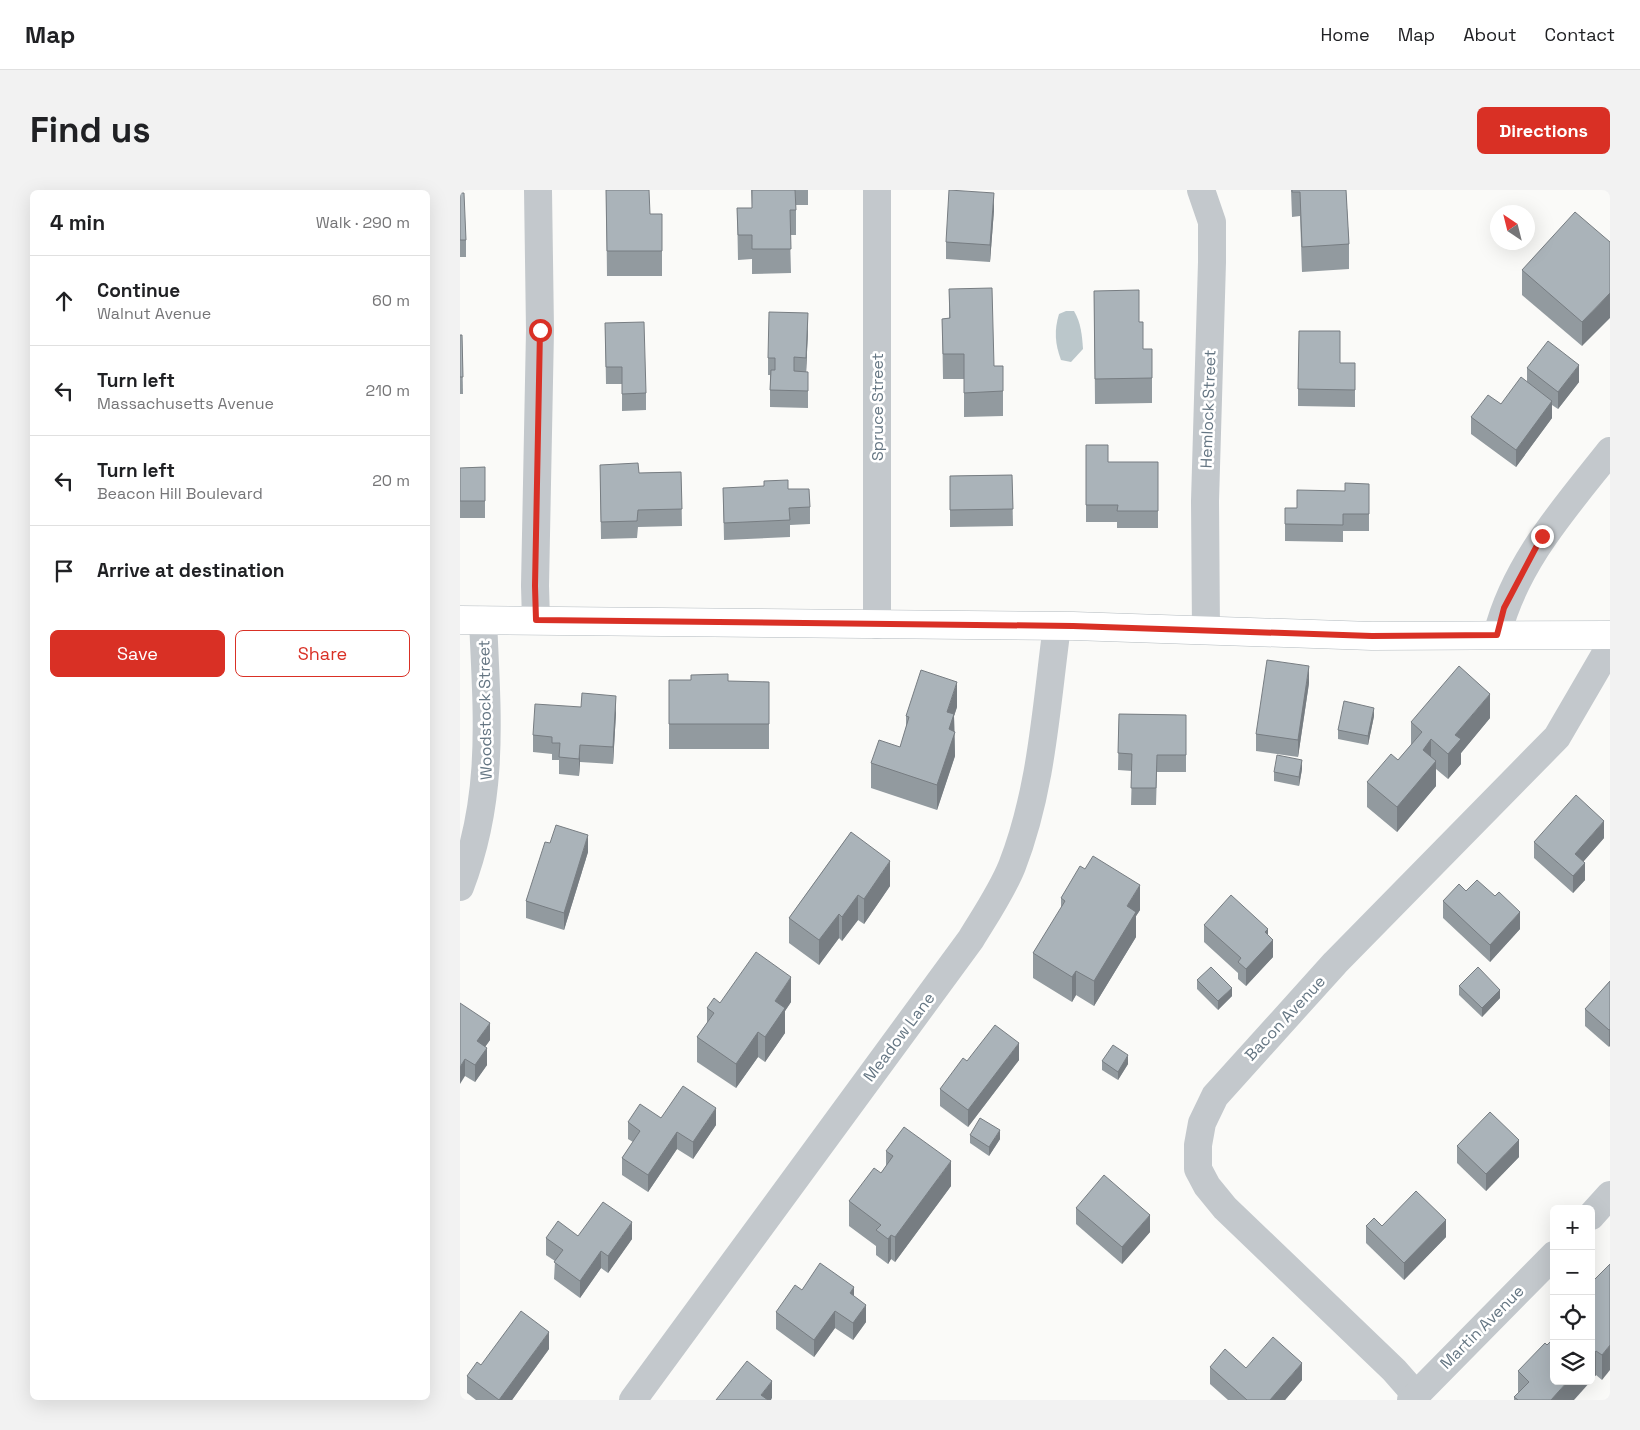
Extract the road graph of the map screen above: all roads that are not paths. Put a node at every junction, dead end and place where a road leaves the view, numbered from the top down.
1 (538, 190) edge
2 (877, 190) edge
3 (1201, 190) edge
4 (1610, 451) edge
5 (472, 620) edge
6 (536, 620) junction
7 (877, 625) junction
8 (1057, 626) junction
9 (1206, 630) junction
10 (1497, 635) junction
11 (1610, 635) edge
12 (1610, 646) edge
13 (460, 887) edge
14 (1610, 1195) edge
15 (1595, 1212) edge
16 (1550, 1259) edge
17 (1413, 1397) edge
18 (633, 1400) edge

1 - 6 street
2 - 7 street, Spruce Street
3 - 9 street, Hemlock Street
4 - 10 street
5 - 6 main road
5 - 13 street, Woodstock Street
6 - 7 main road
7 - 8 main road
8 - 9 main road
8 - 18 street, Meadow Lane
9 - 10 main road
10 - 11 main road
12 - 17 street, Bacon Avenue
14 - 15 street
16 - 17 street, Martin Avenue

